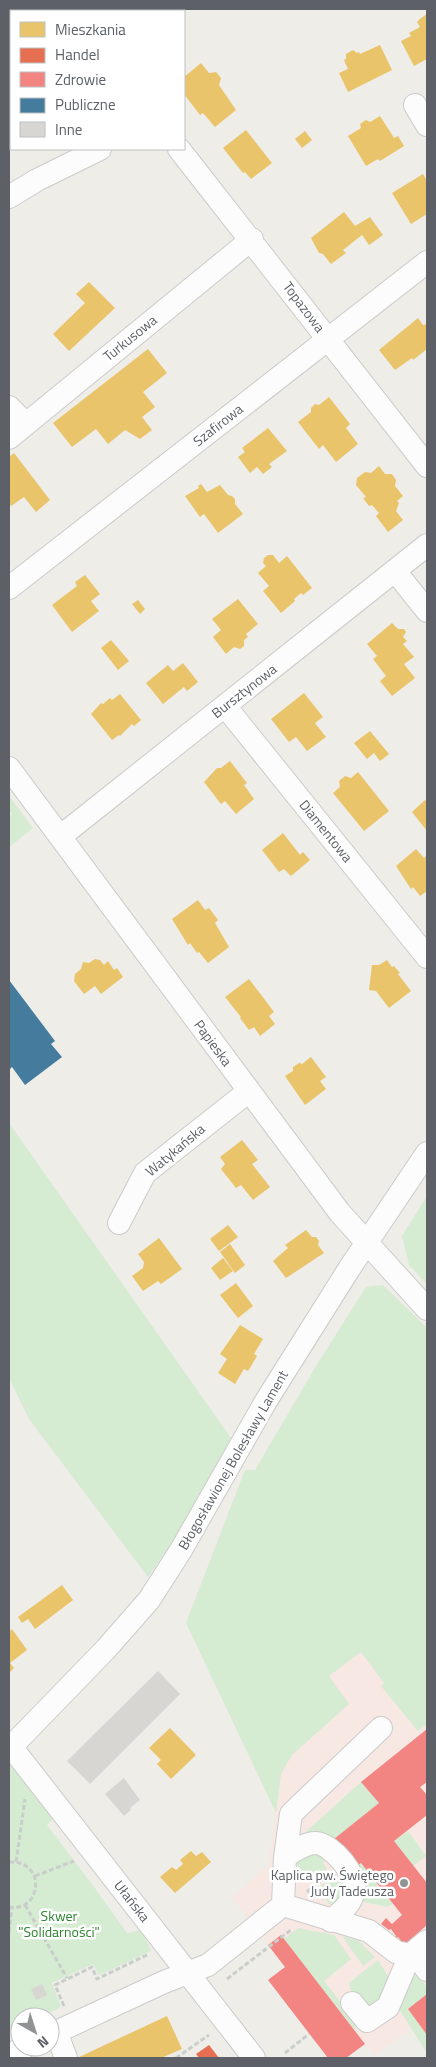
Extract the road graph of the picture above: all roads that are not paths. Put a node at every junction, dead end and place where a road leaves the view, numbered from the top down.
1 (415, 105) dead end
2 (427, 126) edge
3 (98, 150) edge
4 (180, 150) edge
5 (9, 197) edge
6 (252, 239) junction
7 (427, 262) edge
8 (328, 339) junction
9 (9, 407) edge
10 (26, 424) junction
11 (9, 438) edge
12 (427, 466) edge
13 (427, 545) edge
14 (395, 571) junction
15 (9, 588) edge
16 (427, 611) edge
17 (225, 706) junction
18 (9, 768) edge
19 (61, 836) junction
20 (427, 957) edge
21 (249, 1091) junction
22 (427, 1153) edge
23 (119, 1223) dead end
24 (366, 1244) junction
25 (427, 1309) edge
26 (381, 1728) dead end
27 (10, 1745) edge
28 (285, 1857) junction
29 (290, 1907) junction
30 (331, 1921) junction
31 (427, 1941) edge
32 (410, 1955) junction
33 (427, 1970) edge
34 (188, 1972) junction
35 (352, 2003) dead end
36 (60, 2024) edge
37 (60, 2042) edge
38 (66, 2058) edge
39 (254, 2058) edge

1 - 2 street
3 - 5 street
4 - 6 street, Topazowa
6 - 8 street, Topazowa
6 - 10 street, Turkusowa
7 - 8 street, Szafirowa
8 - 12 street, Topazowa
8 - 15 street, Szafirowa
9 - 10 street
10 - 11 street, Turkusowa
13 - 14 street, Bursztynowa
14 - 16 street
14 - 17 street, Bursztynowa
17 - 19 street, Bursztynowa
17 - 20 street, Diamentowa
18 - 19 street, Papieska
19 - 21 street, Papieska
21 - 23 street, Watykańska
21 - 24 street, Papieska
22 - 24 street, Błogosławionej Bolesławy Lament
24 - 25 street, Papieska
24 - 27 street, Błogosławionej Bolesławy Lament
26 - 28 street
27 - 34 street, Ułańska
28 - 29 street
28 - 30 street
29 - 30 street
29 - 34 street
30 - 32 street
31 - 32 street
32 - 33 street
32 - 35 street
34 - 36 street
34 - 39 street, Ułańska
37 - 38 street

